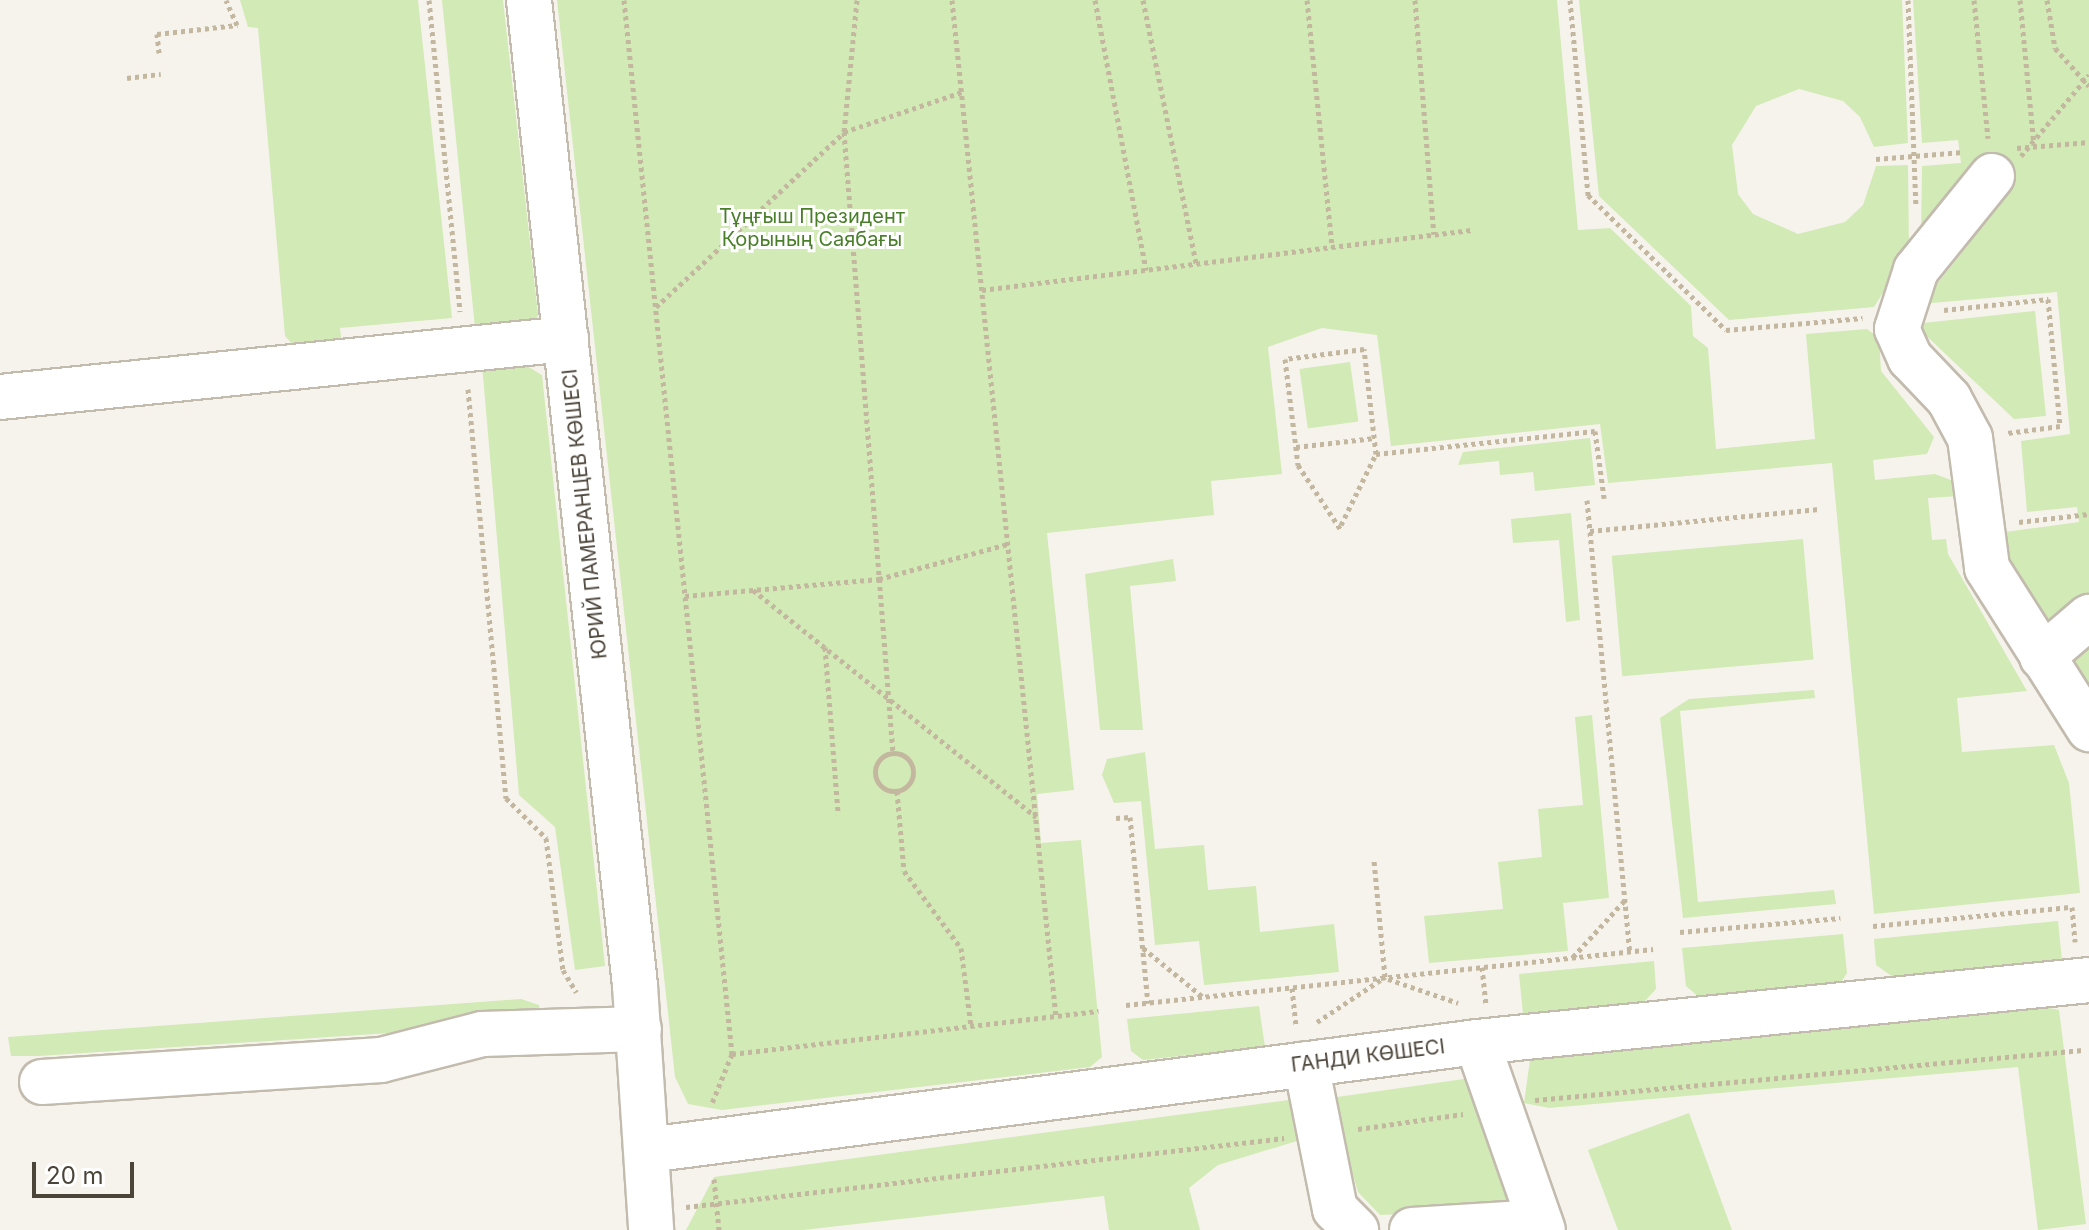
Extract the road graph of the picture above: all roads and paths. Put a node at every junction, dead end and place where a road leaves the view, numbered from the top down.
1 (226, 0) edge
2 (429, 0) edge
3 (529, 0) edge
4 (624, 0) edge
5 (857, 0) edge
6 (952, 0) edge
7 (1095, 0) edge
8 (1143, 0) edge
9 (1307, 0) edge
10 (1415, 0) edge
11 (1570, 0) edge
12 (1908, 0) edge
13 (1974, 0) edge
14 (2020, 0) edge
15 (2047, 0) edge
16 (159, 53) dead end
17 (161, 74) dead end
18 (2089, 75) edge
19 (127, 78) dead end
20 (2086, 84) edge
21 (962, 92) junction
22 (844, 132) junction
23 (2034, 146) junction
24 (1992, 176) junction
25 (1916, 213) dead end
26 (1471, 230) dead end
27 (1434, 235) junction
28 (1332, 247) junction
29 (1196, 264) junction
30 (1146, 270) junction
31 (982, 290) junction
32 (655, 308) junction
33 (1898, 315) junction
34 (566, 339) junction
35 (464, 349) junction
36 (0, 397) edge
37 (1374, 438) junction
38 (1970, 438) junction
39 (1296, 447) junction
40 (1376, 454) junction
41 (1604, 498) dead end
42 (1587, 500) dead end
43 (1819, 509) dead end
44 (2089, 514) edge
45 (1978, 527) junction
46 (1590, 531) junction
47 (1008, 544) junction
48 (879, 579) junction
49 (753, 590) junction
50 (685, 596) junction
51 (2089, 617) edge
52 (825, 647) junction
53 (2042, 657) junction
54 (889, 699) junction
55 (2089, 729) edge
56 (893, 753) junction
57 (897, 791) junction
58 (838, 814) dead end
59 (1036, 817) junction
60 (1116, 818) dead end
61 (1374, 860) dead end
62 (1625, 900) junction
63 (1840, 918) dead end
64 (1873, 926) dead end
65 (1680, 932) dead end
66 (1143, 948) junction
67 (1653, 949) dead end
68 (1630, 951) junction
69 (1572, 958) junction
70 (1482, 967) junction
71 (2082, 968) edge
72 (1385, 977) junction
73 (1292, 988) junction
74 (1203, 997) junction
75 (1148, 1003) junction
76 (1126, 1005) dead end
77 (1098, 1011) dead end
78 (1056, 1016) junction
79 (971, 1026) junction
80 (591, 1029) junction
81 (639, 1029) junction
82 (1477, 1042) junction
83 (1310, 1043) junction
84 (2083, 1050) dead end
85 (732, 1054) junction
86 (42, 1082) dead end
87 (1501, 1108) junction
88 (709, 1111) dead end
89 (1320, 1134) junction
90 (648, 1150) junction
91 (713, 1172) dead end
92 (717, 1204) junction
93 (668, 1219) edge
94 (1342, 1223) edge
95 (1541, 1226) edge
96 (719, 1230) edge
97 (1412, 1230) edge

1 - 16 path
2 - 35 path
3 - 34 street, ЮРИЙ ПАМЕРАНЦЕВ КӨШЕСІ
4 - 32 path
5 - 22 path
6 - 21 path
7 - 30 path
8 - 29 path
9 - 28 path
10 - 27 path
11 - 33 path
12 - 25 path
13 - 24 path
14 - 23 path
15 - 20 path
17 - 19 path
18 - 20 path
20 - 23 path
21 - 22 path
21 - 31 path
22 - 32 path
22 - 48 path
23 - 24 path
24 - 33 street
26 - 27 path
27 - 28 path
28 - 29 path
29 - 30 path
30 - 31 path
31 - 47 path
32 - 50 path
33 - 38 street
33 - 38 path
34 - 35 street
34 - 81 street, ЮРИЙ ПАМЕРАНЦЕВ КӨШЕСІ
35 - 36 street
35 - 80 path
37 - 39 path
37 - 39 path
37 - 40 path
38 - 45 street
39 - 40 path
40 - 41 path
42 - 46 path
43 - 46 path
44 - 45 path
45 - 53 street
46 - 62 path
47 - 48 path
47 - 59 path
48 - 49 path
48 - 54 path
49 - 50 path
49 - 52 path
50 - 85 path
51 - 53 street
52 - 54 path
52 - 58 path
53 - 55 street
54 - 56 path
54 - 59 path
56 - 57 path
56 - 57 path
57 - 79 path
59 - 78 path
60 - 66 path
61 - 72 path
62 - 68 path
62 - 69 path
63 - 65 path
64 - 71 path
66 - 74 path
66 - 75 path
67 - 68 path
68 - 69 path
69 - 70 path
70 - 72 path
70 - 72 path
71 - 82 street, ГАНДИ КӨШЕСІ
72 - 73 path
72 - 83 path
73 - 74 path
73 - 83 path
74 - 75 path
75 - 76 path
77 - 78 path
78 - 79 path
79 - 85 path
80 - 81 street
80 - 86 street
81 - 90 street, ЮРИЙ ПАМЕРАНЦЕВ КӨШЕСІ
82 - 83 street, ГАНДИ КӨШЕСІ
82 - 87 street
83 - 89 street
83 - 90 street, ГАНДИ КӨШЕСІ
84 - 87 path
85 - 88 path
87 - 89 path
87 - 95 street
89 - 92 path
89 - 94 street
90 - 93 street, ЮРИЙ ПАМЕРАНЦЕВ КӨШЕСІ
91 - 92 path
92 - 93 path
92 - 96 path
95 - 97 street

